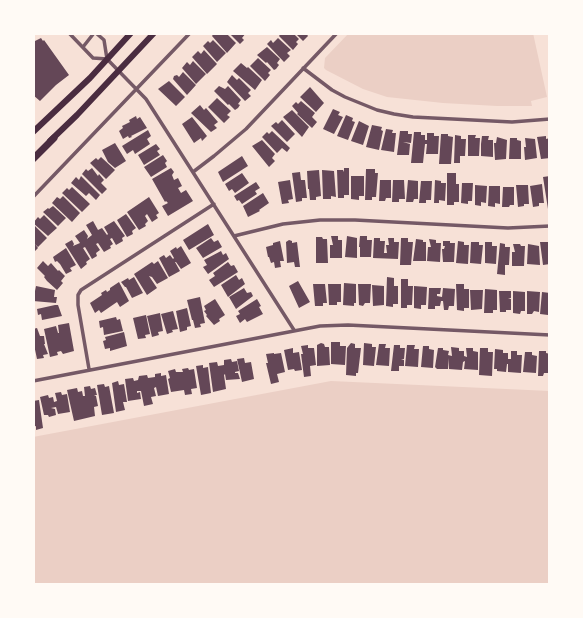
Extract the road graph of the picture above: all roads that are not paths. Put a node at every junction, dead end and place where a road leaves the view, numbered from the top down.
1 (69, 33) edge
2 (95, 33) edge
3 (131, 33) edge
4 (153, 33) edge
5 (190, 33) edge
6 (337, 33) edge
7 (83, 47) junction
8 (107, 59) junction
9 (303, 68) junction
10 (118, 70) junction
11 (137, 88) junction
12 (550, 119) edge
13 (33, 132) edge
14 (54, 138) joint
15 (33, 158) edge
16 (193, 172) junction
17 (33, 197) edge
18 (214, 204) junction
19 (550, 226) edge
20 (234, 236) junction
21 (294, 330) junction
22 (550, 335) edge
23 (89, 369) junction
24 (33, 381) edge

1 - 7 street
2 - 7 street
2 - 8 street
3 - 8 main road
4 - 10 main road
5 - 11 street
6 - 9 street
7 - 8 street
8 - 10 street
8 - 13 main road
9 - 12 street
9 - 16 street
10 - 11 street
10 - 14 main road
11 - 16 street
11 - 17 street
14 - 15 highway
16 - 18 street
18 - 20 street
18 - 23 street
19 - 20 street
20 - 21 street
21 - 22 street
21 - 23 street
23 - 24 street

